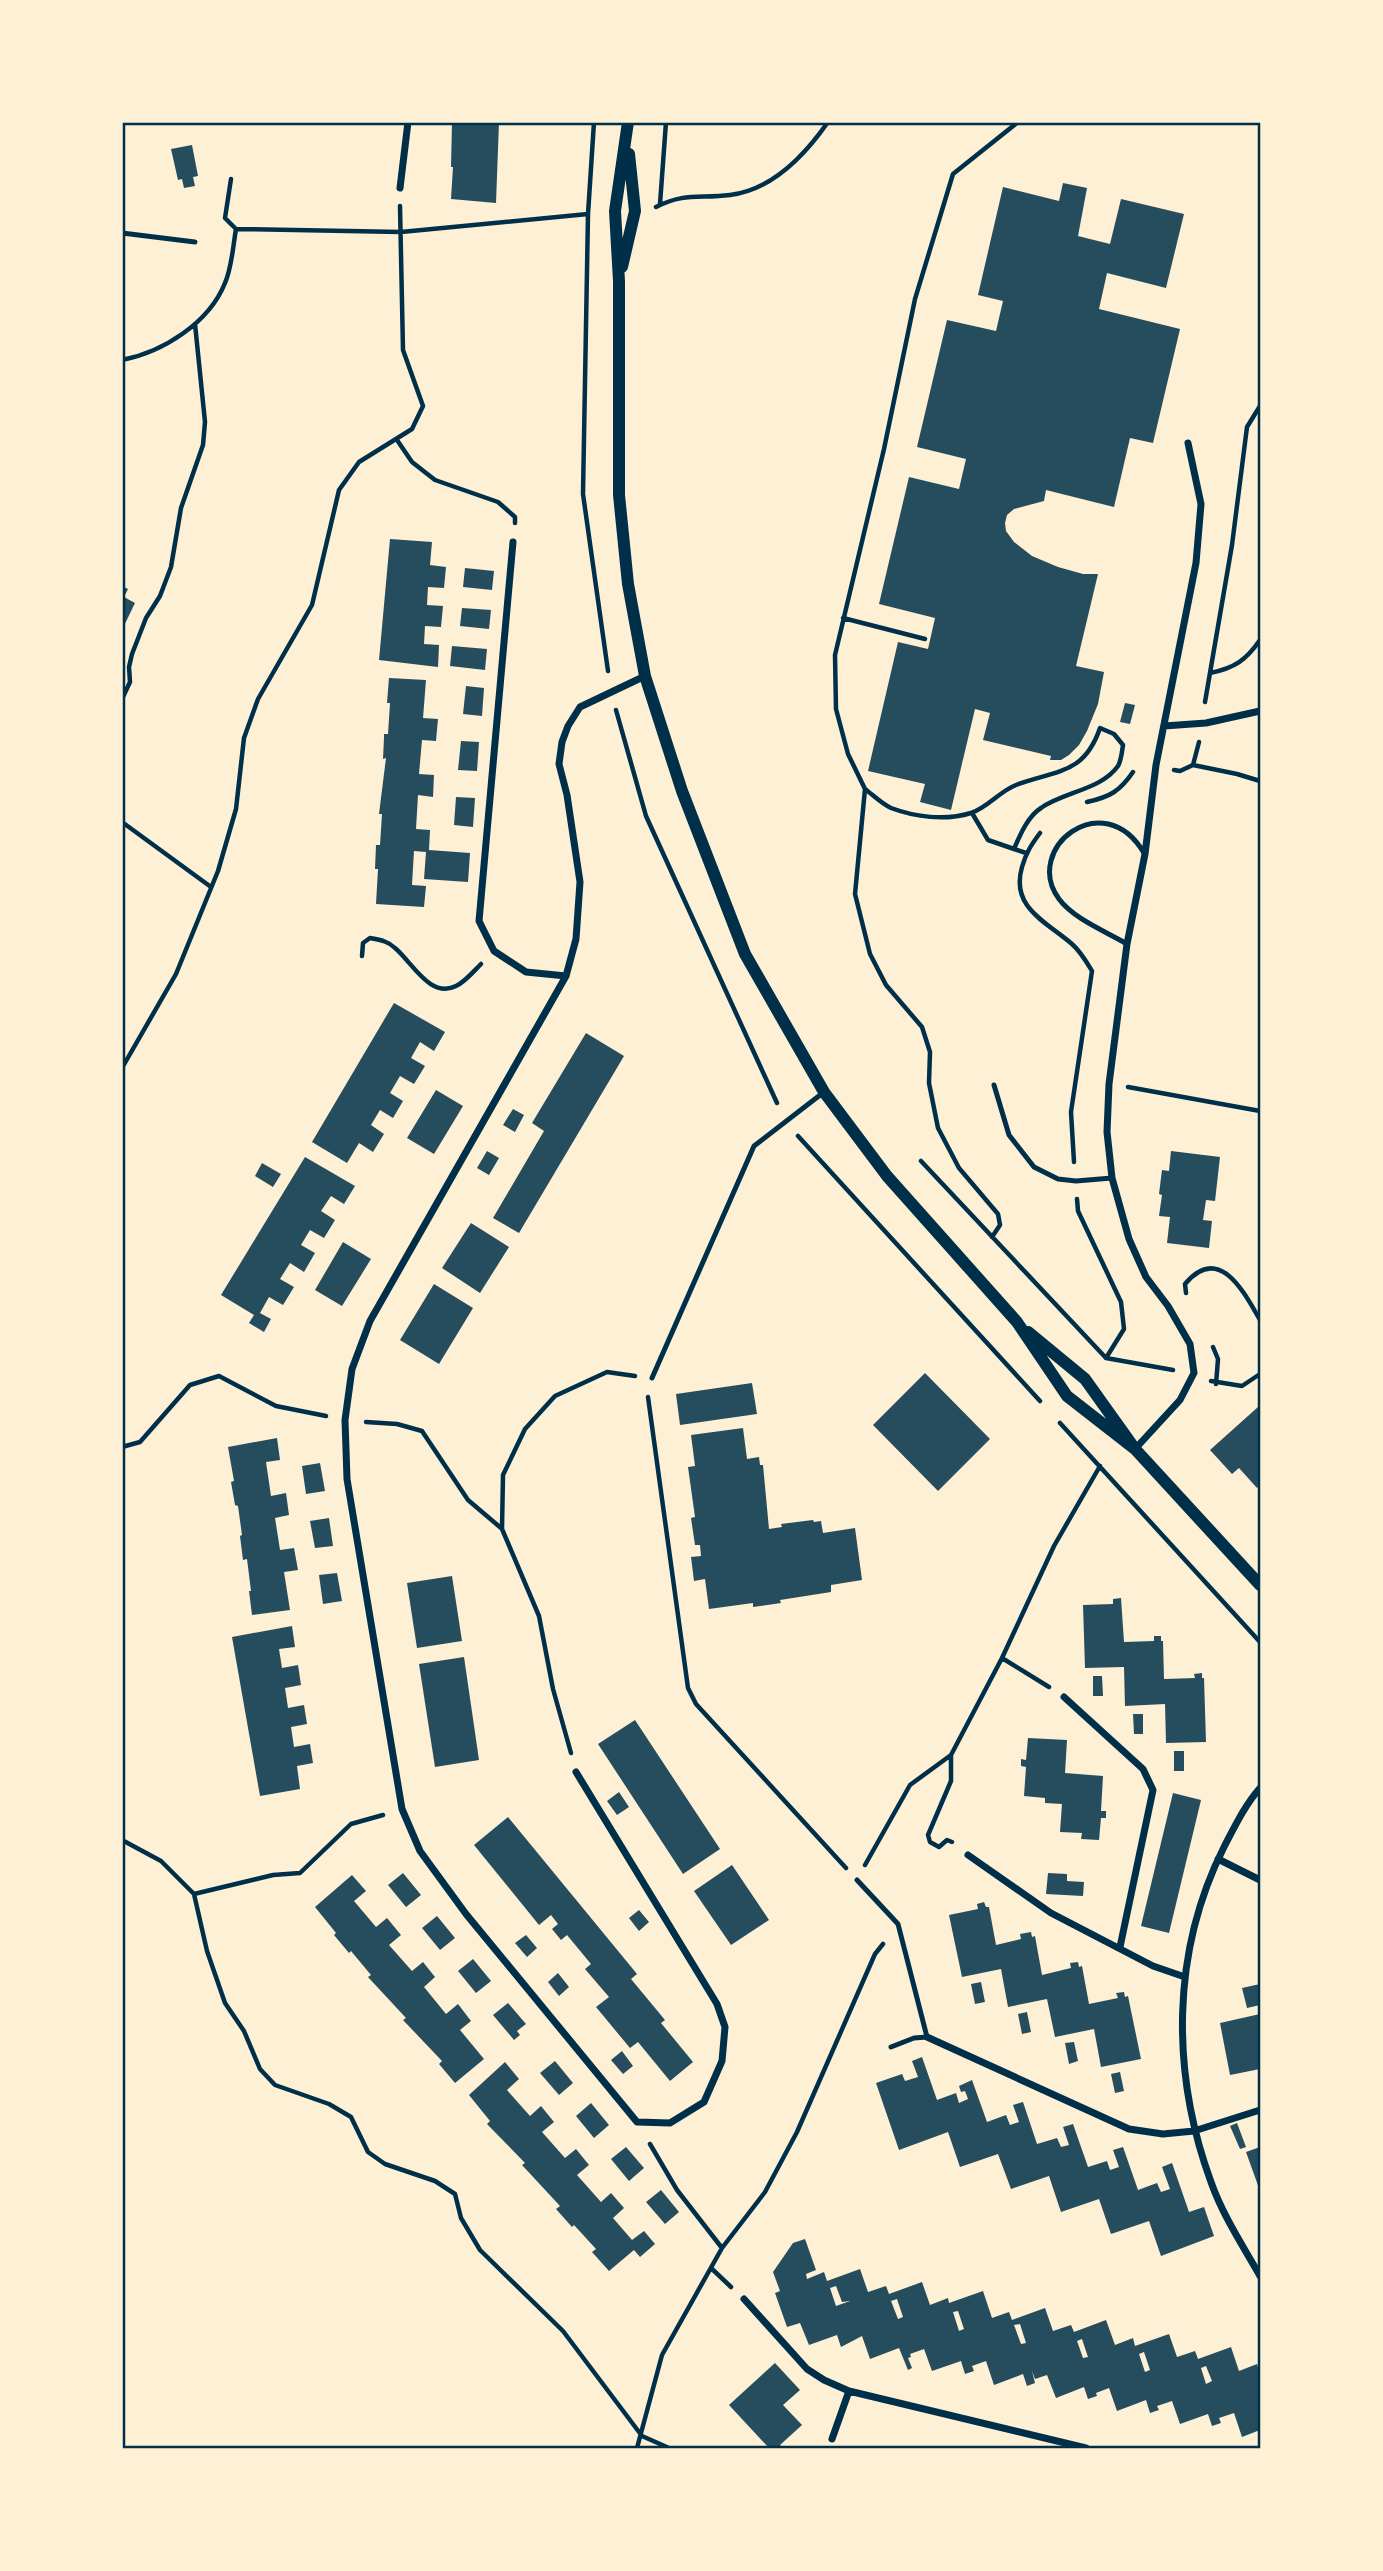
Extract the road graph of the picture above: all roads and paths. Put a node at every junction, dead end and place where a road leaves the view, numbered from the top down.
1 (408, 122) edge
2 (594, 122) edge
3 (628, 122) edge
4 (666, 122) edge
5 (828, 122) edge
6 (1018, 122) edge
7 (627, 136) junction
8 (231, 179) dead end
9 (400, 187) joint
10 (660, 205) junction
11 (648, 211) dead end
12 (588, 214) junction
13 (236, 229) junction
14 (401, 232) junction
15 (122, 233) edge
16 (195, 242) dead end
17 (619, 281) junction
18 (195, 324) junction
19 (122, 360) edge
20 (1261, 406) edge
21 (396, 439) junction
22 (1188, 443) dead end
23 (513, 542) joint
24 (844, 618) junction
25 (925, 639) dead end
26 (1261, 640) edge
27 (1210, 673) junction
28 (645, 676) junction
29 (610, 692) junction
30 (122, 699) edge
31 (1261, 711) edge
32 (1202, 724) junction
33 (1164, 726) junction
34 (1156, 765) junction
35 (1193, 765) junction
36 (1261, 781) edge
37 (865, 789) junction
38 (1083, 803) dead end
39 (972, 813) junction
40 (122, 822) edge
41 (1044, 829) dead end
42 (1014, 849) junction
43 (1026, 853) junction
44 (1145, 854) junction
45 (211, 887) junction
46 (1127, 944) junction
47 (494, 951) junction
48 (362, 956) dead end
49 (566, 975) junction
50 (122, 1068) edge
51 (1110, 1084) junction
52 (994, 1086) dead end
53 (824, 1092) junction
54 (1261, 1111) edge
55 (786, 1123) junction
56 (921, 1161) dead end
57 (1112, 1178) junction
58 (1076, 1181) junction
59 (992, 1237) junction
60 (1186, 1299) dead end
61 (1261, 1320) edge
62 (1017, 1322) junction
63 (1209, 1336) dead end
64 (1261, 1374) edge
65 (652, 1378) junction
66 (1216, 1384) dead end
67 (1242, 1387) dead end
68 (1041, 1402) dead end
69 (345, 1420) junction
70 (1058, 1422) dead end
71 (122, 1447) edge
72 (1135, 1449) junction
73 (1100, 1466) junction
74 (502, 1529) junction
75 (1261, 1585) edge
76 (1261, 1642) edge
77 (1002, 1658) junction
78 (1064, 1697) joint
79 (951, 1755) junction
80 (576, 1772) joint
81 (1261, 1788) edge
82 (402, 1809) junction
83 (122, 1840) edge
84 (968, 1855) joint
85 (1218, 1858) junction
86 (857, 1880) junction
87 (1261, 1880) edge
88 (194, 1894) junction
89 (898, 1924) junction
90 (1120, 1947) junction
91 (1185, 1977) junction
92 (927, 2037) junction
93 (891, 2047) dead end
94 (1261, 2110) edge
95 (637, 2122) junction
96 (1194, 2131) junction
97 (722, 2248) junction
98 (1261, 2277) edge
99 (744, 2299) dead end
100 (849, 2391) junction
101 (642, 2436) junction
102 (832, 2439) dead end
103 (636, 2448) edge
104 (669, 2448) edge
105 (1086, 2448) edge

1 - 9 street
2 - 12 path
3 - 7 street
4 - 10 path
5 - 10 path
6 - 24 path
7 - 17 street
7 - 17 street
8 - 13 path
9 - 14 path
10 - 11 path
12 - 14 path
12 - 29 path
13 - 14 path
13 - 18 path
14 - 21 path
15 - 16 lane
17 - 28 street
18 - 19 path
18 - 30 path
20 - 27 path
21 - 23 path
21 - 45 path
22 - 33 street
23 - 47 street
24 - 25 path
24 - 37 path
26 - 27 path
27 - 32 path
28 - 29 street
28 - 53 street
29 - 49 street
29 - 55 path
31 - 32 street
32 - 33 street
32 - 35 path
33 - 34 street
34 - 35 path
34 - 38 path
34 - 44 street
35 - 36 path
37 - 39 path
37 - 59 path
39 - 42 path
39 - 42 path
40 - 45 path
41 - 43 path
42 - 43 path
43 - 58 path
44 - 46 street
44 - 46 lane
45 - 50 path
46 - 51 street
47 - 48 path
47 - 49 street
49 - 69 street
51 - 54 path
51 - 57 street
52 - 58 lane
53 - 55 lane
53 - 62 street
55 - 65 lane
55 - 68 path
56 - 59 path
57 - 58 lane
57 - 72 street
58 - 59 path
60 - 61 path
62 - 72 street
62 - 72 street
63 - 66 path
64 - 67 path
65 - 74 path
65 - 86 path
69 - 71 path
69 - 74 path
69 - 82 street
70 - 73 path
72 - 75 street
73 - 76 path
73 - 77 path
74 - 80 path
77 - 78 path
77 - 79 path
78 - 90 street
79 - 84 path
79 - 86 path
80 - 95 street
81 - 85 street
82 - 88 path
82 - 95 street
83 - 88 path
84 - 90 street
85 - 87 street
85 - 91 street
86 - 89 lane
88 - 101 path
89 - 92 lane
89 - 97 path
90 - 91 street
91 - 96 street
92 - 93 lane
92 - 96 street
94 - 96 street
95 - 97 path
96 - 98 street
97 - 101 path
99 - 100 street
100 - 102 street
100 - 105 street
101 - 103 path
101 - 104 path

